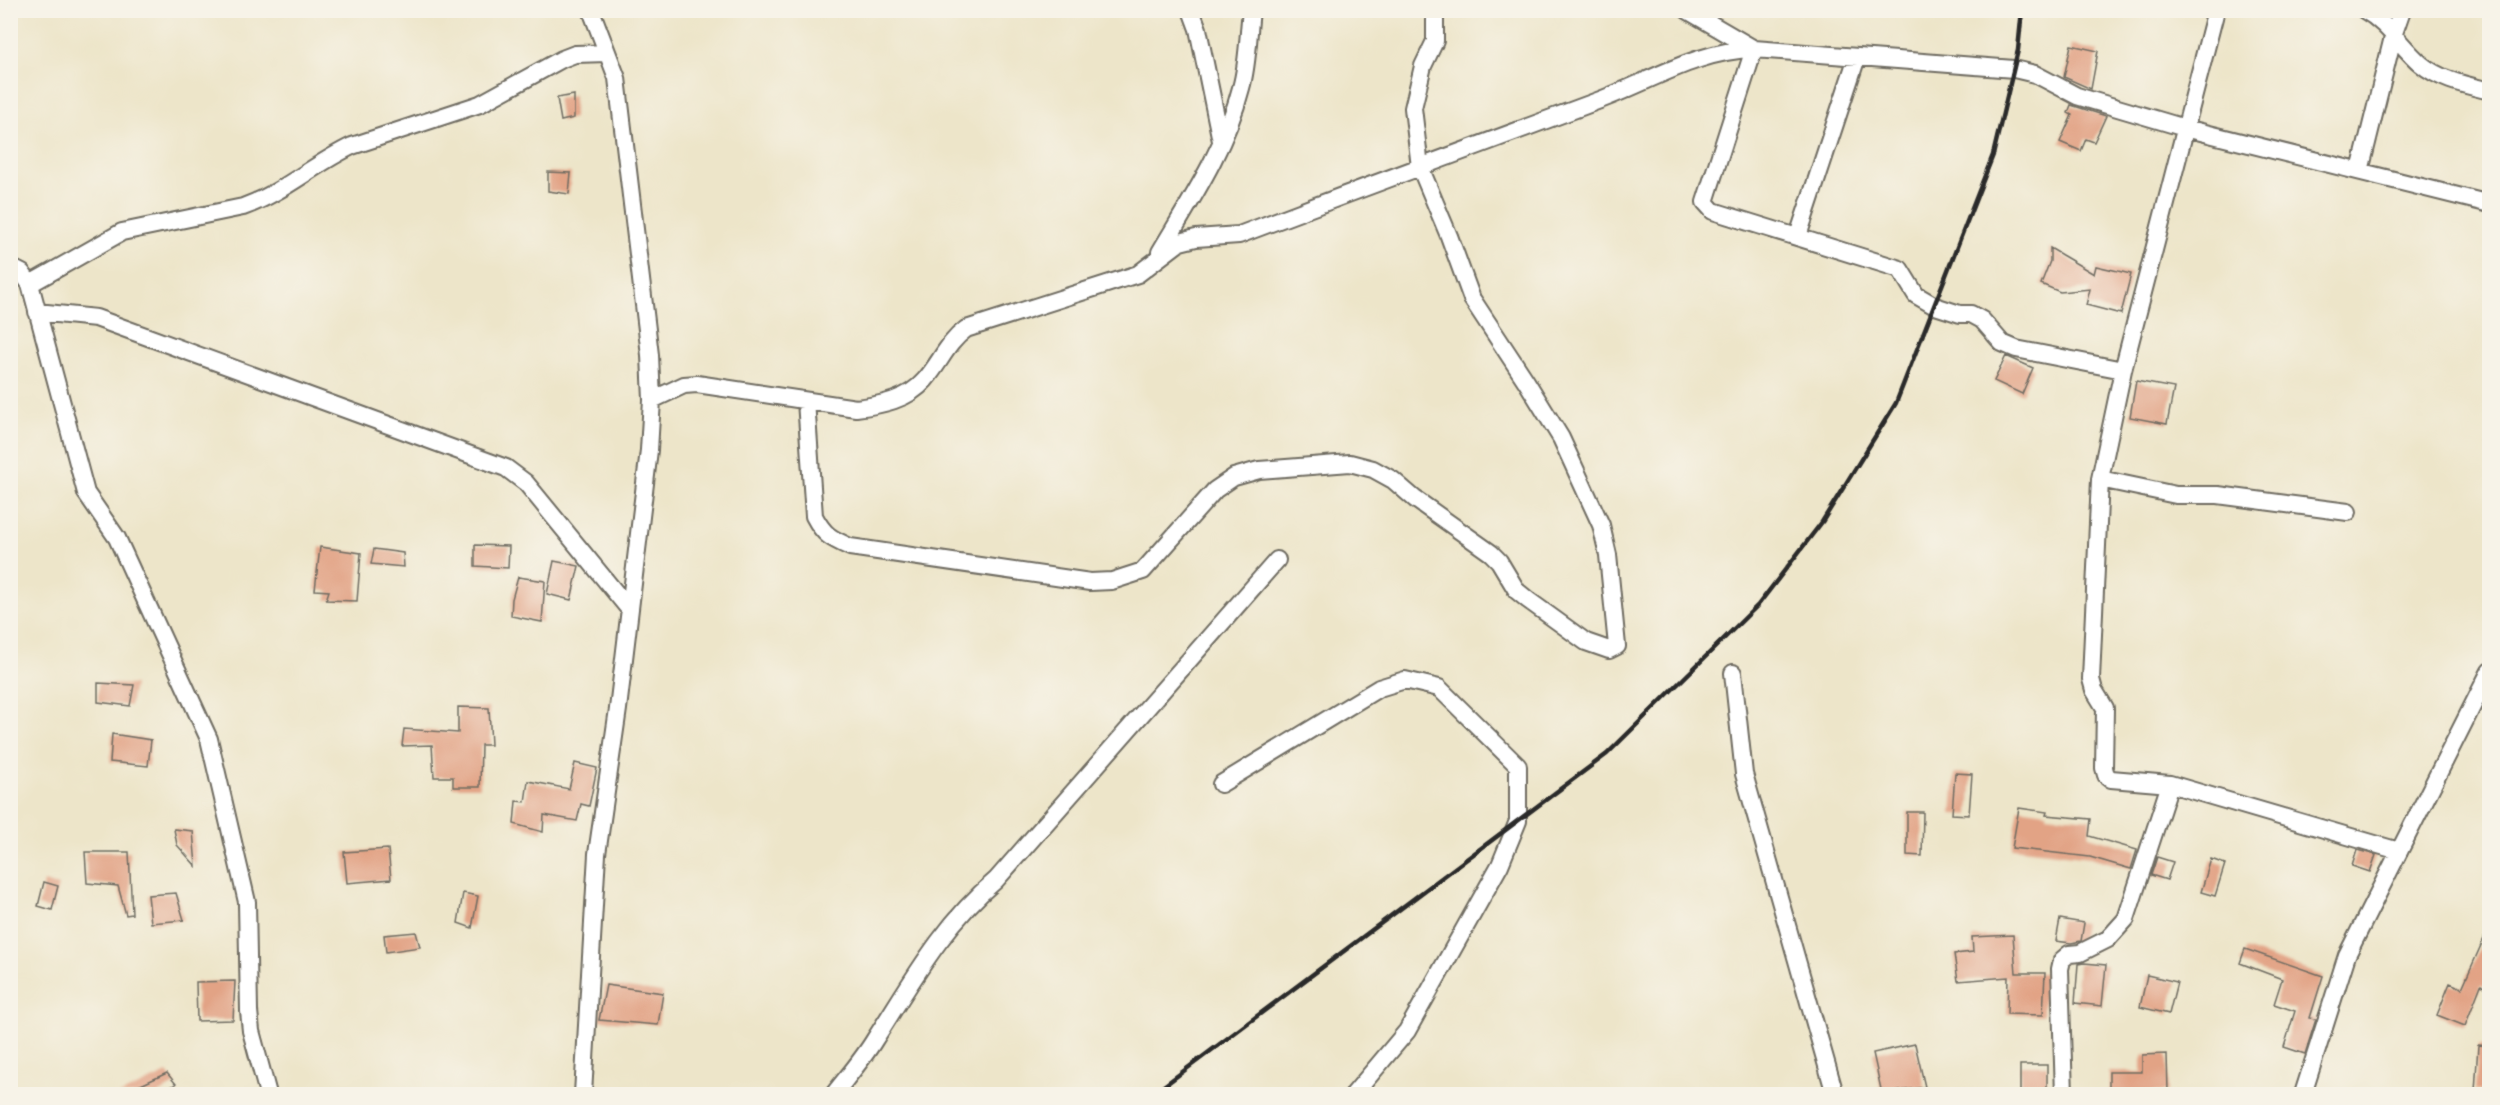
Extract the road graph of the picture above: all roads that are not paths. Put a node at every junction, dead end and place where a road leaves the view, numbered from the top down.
1 (591, 10) edge
2 (1191, 10) edge
3 (1251, 10) edge
4 (1435, 10) edge
5 (1687, 10) edge
6 (2216, 10) edge
7 (2364, 10) edge
8 (2402, 10) edge
9 (2394, 33) junction
10 (1754, 49) junction
11 (607, 53) junction
12 (1857, 57) junction
13 (2490, 91) edge
14 (2185, 128) junction
15 (1221, 142) junction
16 (1420, 167) junction
17 (2360, 171) junction
18 (2490, 204) edge
19 (1798, 236) junction
20 (1154, 263) junction
21 (10, 267) edge
22 (30, 284) junction
23 (37, 312) junction
24 (2123, 370) junction
25 (652, 400) junction
26 (806, 400) junction
27 (2100, 479) junction
28 (2348, 512) dead end
29 (1276, 560) dead end
30 (629, 609) junction
31 (2490, 671) edge
32 (1733, 673) dead end
33 (1221, 784) dead end
34 (2170, 784) junction
35 (2399, 851) junction
36 (268, 1095) edge
37 (583, 1095) edge
38 (834, 1095) edge
39 (1354, 1095) edge
40 (1835, 1095) edge
41 (2064, 1095) edge
42 (2303, 1095) edge

1 - 11 street
2 - 15 street
3 - 15 street
4 - 16 street
5 - 10 street
6 - 14 street
7 - 9 street
8 - 9 street
9 - 13 street
9 - 17 street
10 - 12 street
10 - 16 street
10 - 19 street
11 - 22 street
11 - 25 street
12 - 14 street
12 - 19 street
14 - 17 street
14 - 24 street
15 - 20 street
16 - 20 street
16 - 26 street
17 - 18 street
19 - 24 street
20 - 26 street
21 - 22 street
22 - 23 street
23 - 30 street
23 - 36 street
24 - 27 street
25 - 26 street
25 - 30 street
27 - 28 street
27 - 34 street
29 - 38 street
30 - 37 street
31 - 35 street
32 - 40 street
33 - 39 street
34 - 35 street
34 - 41 street
35 - 42 street

